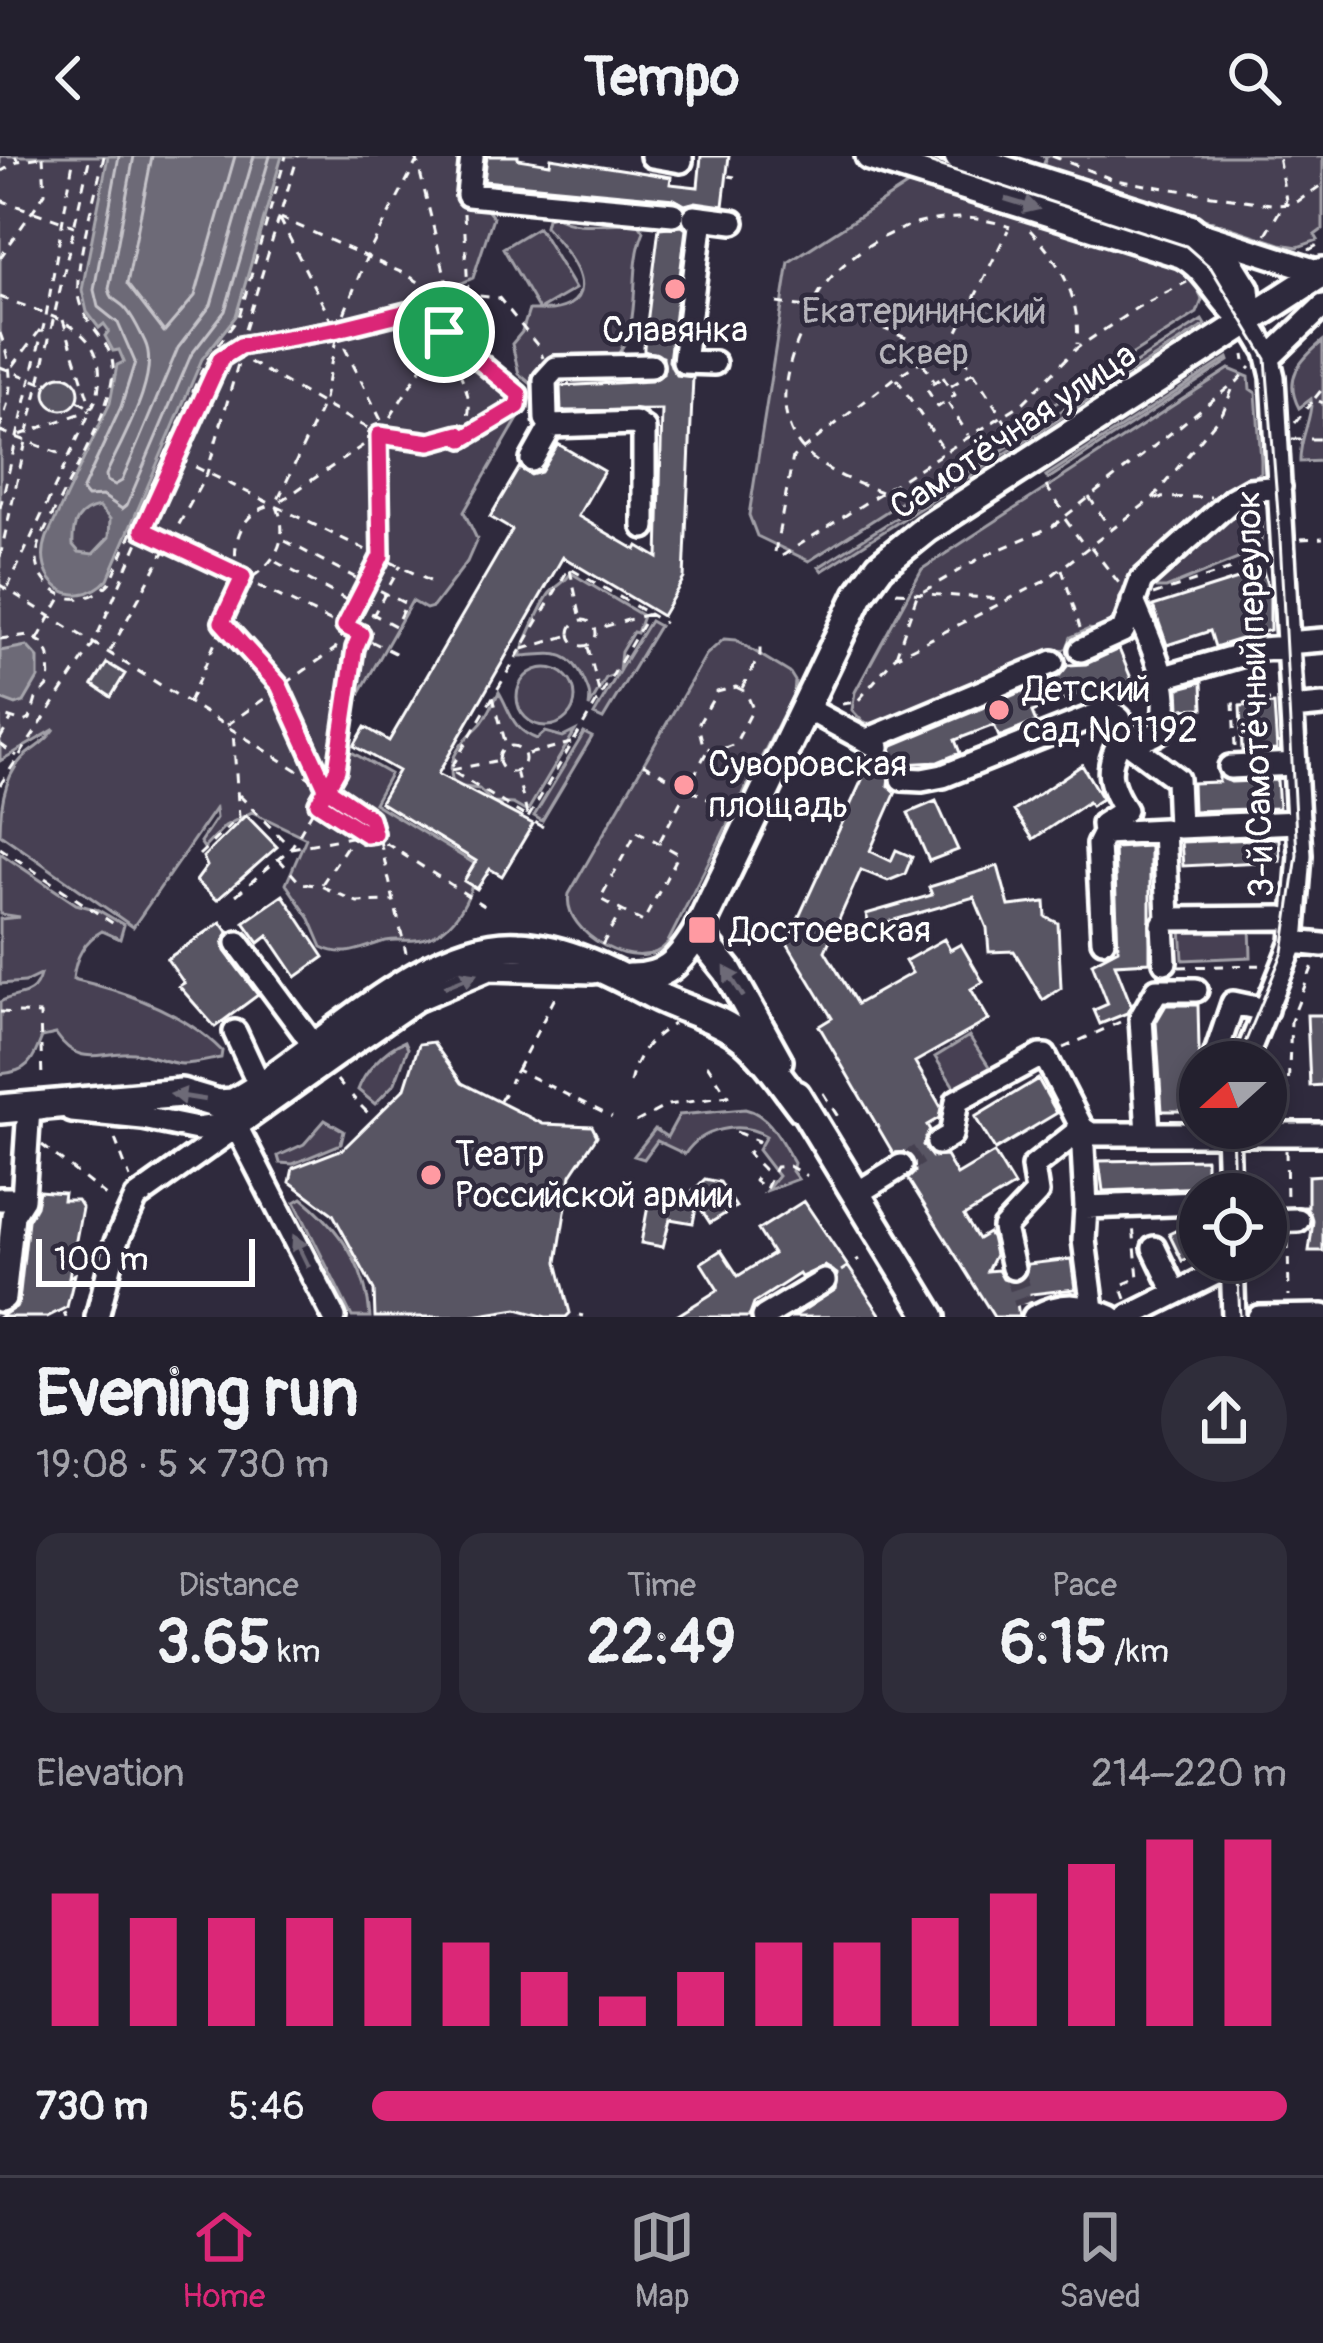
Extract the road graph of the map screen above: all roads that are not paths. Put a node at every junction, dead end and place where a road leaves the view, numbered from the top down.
1 (472, 156) edge
2 (652, 156) edge
3 (681, 156) edge
4 (870, 156) edge
5 (959, 156) edge
6 (690, 216) junction
7 (733, 222) dead end
8 (1190, 230) junction
9 (1317, 268) edge
10 (1323, 306) edge
11 (1248, 320) junction
12 (1260, 362) junction
13 (651, 366) dead end
14 (675, 366) dead end
15 (551, 426) junction
16 (532, 460) dead end
17 (1280, 487) junction
18 (644, 527) dead end
19 (1133, 602) junction
20 (1323, 640) edge
21 (1293, 645) junction
22 (1083, 649) road end
23 (1053, 662) dead end
24 (1164, 677) junction
25 (1285, 704) junction
26 (1323, 705) edge
27 (805, 707) junction
28 (1123, 735) junction
29 (1295, 764) junction
30 (1233, 767) road end
31 (902, 778) dead end
32 (1298, 822) junction
33 (1104, 833) junction
34 (1300, 861) junction
35 (1323, 861) edge
36 (1281, 917) dead end
37 (1168, 920) junction
38 (697, 933) junction
39 (1102, 940) dead end
40 (1293, 942) junction
41 (238, 943) dead end
42 (1323, 945) edge
43 (1165, 962) dead end
44 (629, 978) junction
45 (1196, 990) dead end
46 (410, 992) junction
47 (1265, 1010) junction
48 (235, 1032) dead end
49 (1220, 1041) edge
50 (1252, 1041) edge
51 (315, 1047) junction
52 (260, 1086) junction
53 (813, 1101) junction
54 (29, 1108) junction
55 (0, 1109) edge
56 (245, 1120) junction
57 (1082, 1128) junction
58 (1179, 1132) edge
59 (1148, 1133) junction
60 (1287, 1133) edge
61 (1323, 1134) edge
62 (938, 1143) tunnel mouth
63 (901, 1166) tunnel mouth
64 (856, 1194) junction
65 (0, 1199) edge
66 (23, 1199) junction
67 (1179, 1204) edge
68 (1085, 1207) junction
69 (1287, 1220) edge
70 (1298, 1220) dead end
71 (1154, 1248) dead end
72 (1013, 1268) tunnel mouth
73 (824, 1281) road end
74 (1196, 1281) edge
75 (1233, 1281) edge
76 (1175, 1292) junction
77 (0, 1300) edge
78 (1030, 1312) edge
79 (1116, 1314) edge
80 (96, 1315) edge
81 (1323, 1316) edge
82 (334, 1317) edge
83 (764, 1317) edge
84 (931, 1317) edge
85 (1234, 1317) edge
86 (1259, 1317) edge

1 - 6 street
2 - 3 street
4 -> 11 main road
5 - 8 main road
6 - 7 street
6 - 14 street
8 - 9 street
8 - 11 main road
9 - 11 main road, Самотёчная улица
10 - 12 street
11 - 12 street, 3-й Самотёчный переулок
11 - 27 main road, Самотёчная улица
12 - 17 street, 3-й Самотёчный переулок
13 - 15 street
15 - 16 street
15 - 18 street
17 - 19 street
17 - 21 street, 3-й Самотёчный переулок
19 - 22 street
19 - 24 street
20 - 21 street
21 - 24 street
21 - 25 street, 3-й Самотёчный переулок
23 - 27 street
24 - 28 street
25 - 26 street
25 - 29 street, 3-й Самотёчный переулок
27 - 38 main road
28 - 31 street
28 - 32 street
28 - 33 street
29 - 30 street
29 - 32 street, 3-й Самотёчный переулок
32 - 34 street, 3-й Самотёчный переулок
33 - 37 street
33 - 39 street
34 - 35 street
34 - 40 street, 3-й Самотёчный переулок
36 - 37 street
37 - 43 street
38 - 44 main road
53 -> 38 main road
40 - 42 street
40 - 47 street, 3-й Самотёчный переулок
41 - 51 street
46 -> 44 street
44 - 46 main road
44 - 53 main road
45 - 59 street
46 - 51 main road
46 - 56 street
47 - 49 street
47 - 50 street, 3-й Самотёчный переулок
48 - 52 street
51 - 52 main road
52 -> 54 main road
53 - 64 main road
54 - 55 main road
54 - 56 street
54 - 66 street
56 - 80 street
82 -> 56 street
57 - 59 street
57 - 62 street
57 - 68 street
57 - 72 street
58 - 59 street
60 - 61 street
63 - 64 street
64 - 84 main road
65 - 66 street
66 - 77 street
67 - 68 street
68 - 79 street
69 - 70 street
71 - 76 street
73 - 83 street
74 - 76 street
75 - 85 street
76 - 79 street
78 - 79 street
81 - 86 street

